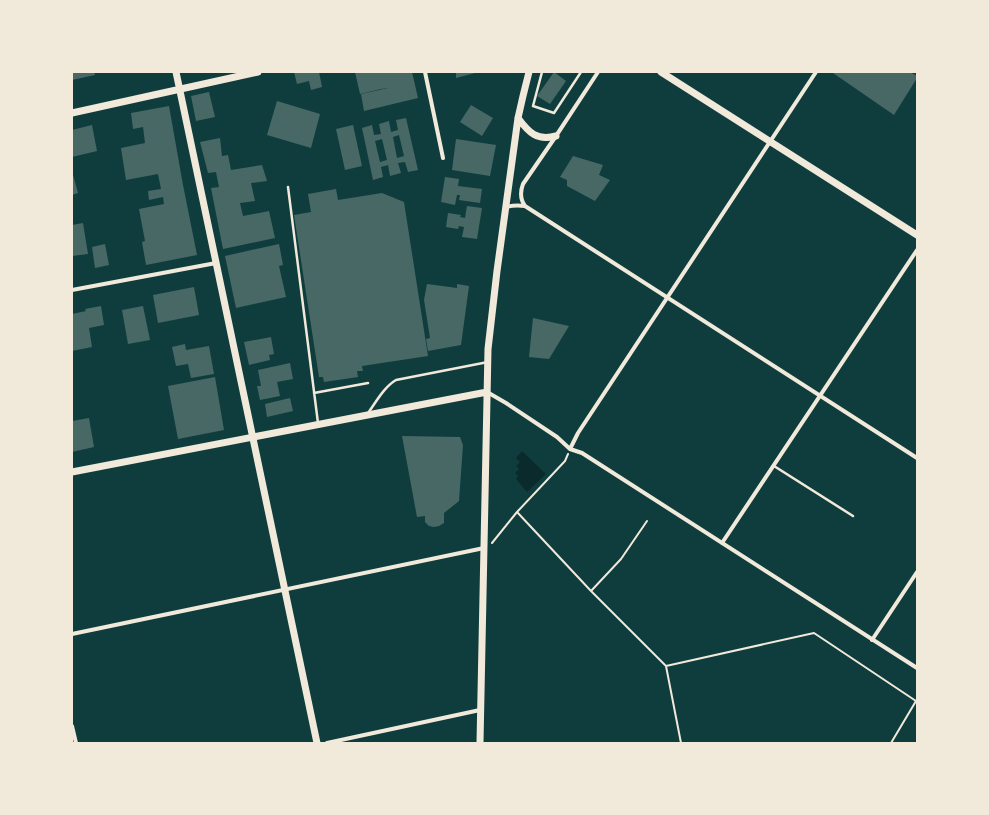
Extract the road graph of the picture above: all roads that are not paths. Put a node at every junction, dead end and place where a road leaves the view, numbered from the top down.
1 (176, 72) edge
2 (258, 72) edge
3 (425, 72) edge
4 (529, 72) edge
5 (542, 72) edge
6 (581, 72) edge
7 (598, 72) edge
8 (661, 72) edge
9 (816, 72) edge
10 (179, 89) junction
11 (72, 113) edge
12 (518, 118) junction
13 (556, 136) junction
14 (770, 141) junction
15 (443, 158) dead end
16 (288, 187) dead end
17 (525, 206) junction
18 (506, 207) junction
19 (917, 235) edge
20 (917, 250) edge
21 (216, 263) junction
22 (72, 290) edge
23 (667, 297) junction
24 (488, 362) junction
25 (368, 383) dead end
26 (487, 392) junction
27 (314, 393) junction
28 (820, 396) junction
29 (367, 415) junction
30 (318, 425) junction
31 (252, 437) junction
32 (570, 449) junction
33 (917, 458) edge
34 (774, 466) junction
35 (72, 472) edge
36 (853, 516) dead end
37 (722, 544) junction
38 (484, 548) junction
39 (917, 572) edge
40 (284, 589) junction
41 (72, 634) edge
42 (872, 640) junction
43 (917, 668) edge
44 (480, 710) junction
45 (72, 726) edge
46 (76, 743) edge
47 (317, 743) edge
48 (327, 743) edge
49 (480, 743) edge

1 - 10 main road
2 - 10 main road
3 - 15 street
4 - 12 main road
5 - 6 lane
7 - 13 street
8 - 14 main road
9 - 14 street
10 - 11 main road
10 - 21 main road
12 - 13 main road
12 - 18 main road
13 - 17 street
14 - 19 main road
14 - 23 street
16 - 27 lane
17 - 18 street
17 - 23 street
18 - 24 main road
20 - 28 street
21 - 22 street
21 - 31 main road
23 - 28 street
23 - 32 street
24 - 26 main road
24 - 29 lane
25 - 27 lane
26 - 29 main road
26 - 32 street
26 - 38 main road
27 - 30 lane
28 - 33 street
28 - 34 street
29 - 30 main road
30 - 31 main road
31 - 35 main road
31 - 40 main road
32 - 37 street
34 - 36 lane
34 - 37 street
37 - 42 street
38 - 40 street
38 - 44 main road
39 - 42 street
40 - 41 street
40 - 47 main road
42 - 43 street
44 - 48 street
44 - 49 main road
45 - 46 street

